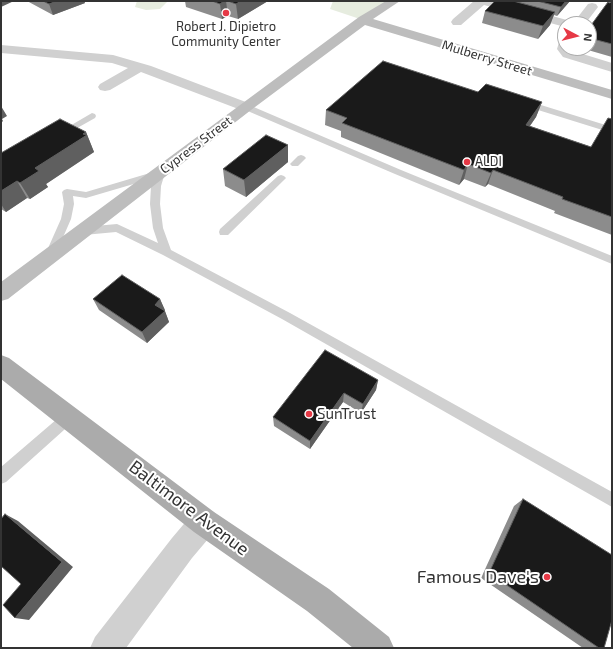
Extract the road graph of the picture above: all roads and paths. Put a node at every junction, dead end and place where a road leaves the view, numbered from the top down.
1 (394, 1) edge
2 (483, 1) edge
3 (594, 4) edge
4 (585, 16) edge
5 (363, 20) junction
6 (557, 21) edge
7 (457, 22) dead end
8 (1, 49) edge
9 (574, 56) edge
10 (139, 67) junction
11 (612, 68) edge
12 (105, 87) dead end
13 (611, 93) edge
14 (516, 101) edge
15 (246, 107) junction
16 (92, 116) dead end
17 (612, 130) edge
18 (54, 137) edge
19 (160, 173) junction
20 (281, 178) dead end
21 (84, 231) junction
22 (224, 232) dead end
23 (167, 252) junction
24 (49, 256) junction
25 (612, 260) edge
26 (1, 293) edge
27 (1, 365) edge
28 (69, 416) junction
29 (1, 477) edge
30 (612, 500) edge
31 (204, 522) junction
32 (106, 648) edge
33 (378, 648) edge

1 - 5 street, Cypress Street
2 - 6 street
2 - 7 street
3 - 4 street
5 - 13 street, Mulberry Street
5 - 15 street, Cypress Street
8 - 10 street
9 - 11 street
10 - 12 street
10 - 15 street
14 - 17 lane
15 - 19 street, Cypress Street
15 - 25 lane
16 - 18 lane
19 - 21 street, Cypress Street
19 - 23 lane
19 - 24 lane
20 - 22 lane
21 - 23 lane
21 - 24 street, Cypress Street
23 - 30 lane
24 - 26 street, Cypress Street
27 - 28 main road, Baltimore Avenue
28 - 29 lane
28 - 31 main road, Baltimore Avenue
31 - 32 street
31 - 33 main road, Baltimore Avenue

